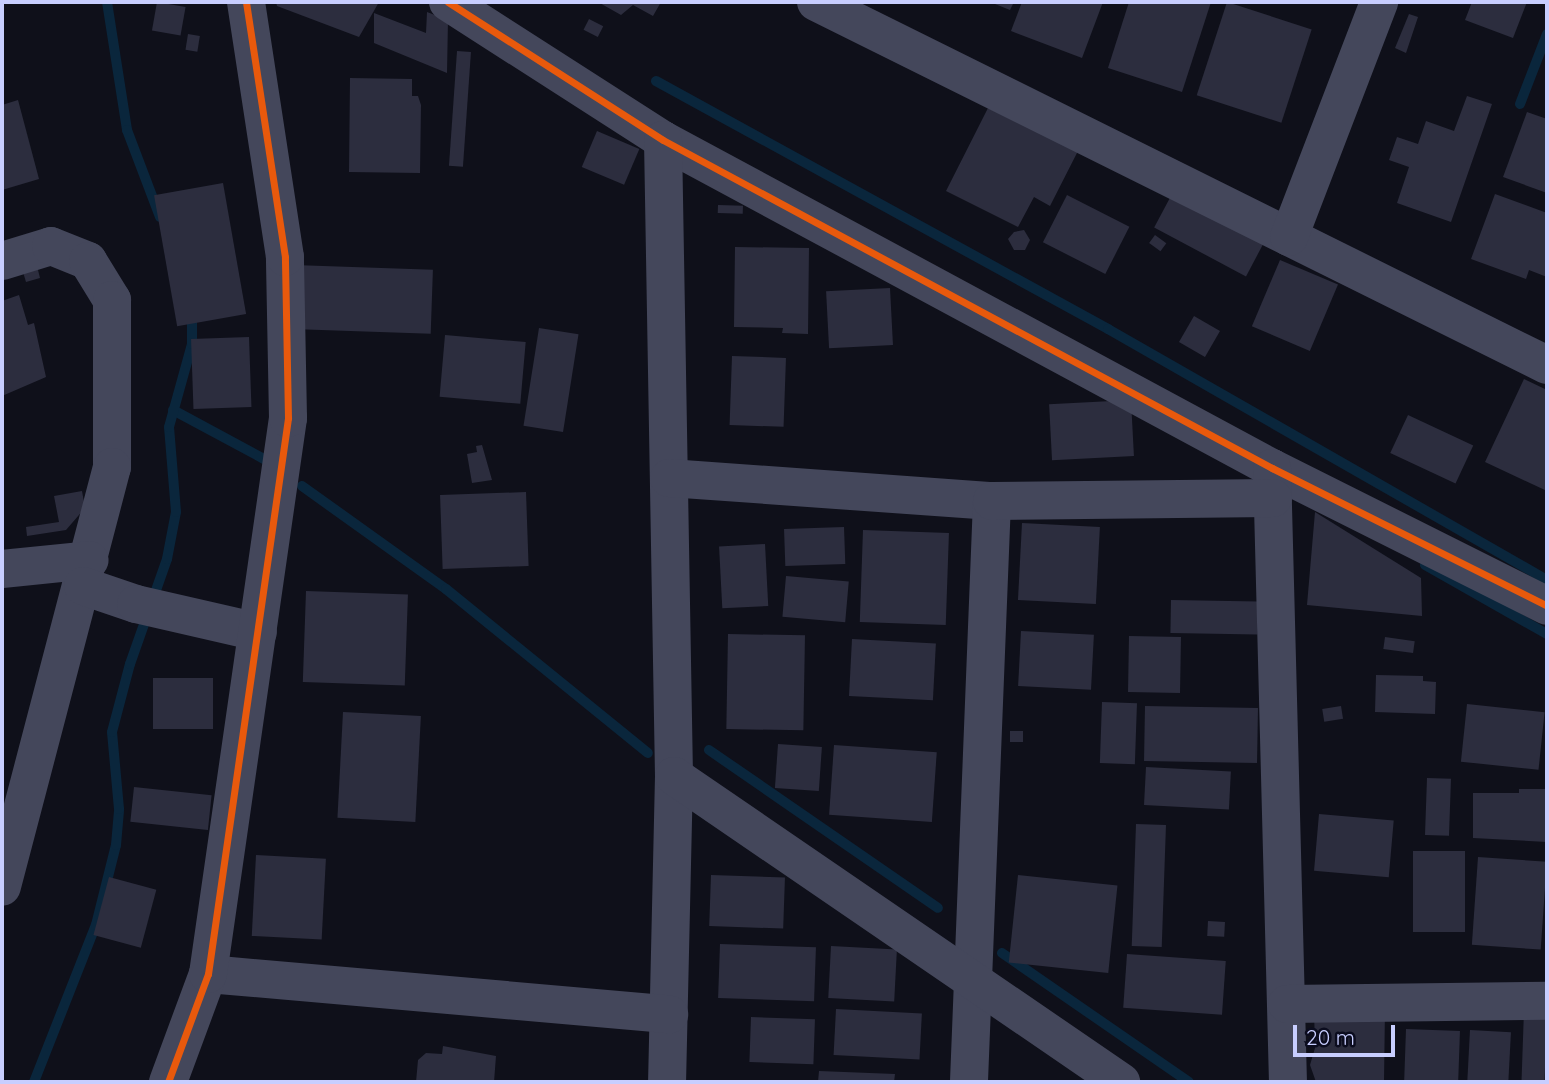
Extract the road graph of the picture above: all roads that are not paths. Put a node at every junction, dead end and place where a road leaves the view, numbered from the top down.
1 (246, 2) edge
2 (448, 2) edge
3 (816, 2) edge
4 (1379, 2) edge
5 (663, 140) junction
6 (1289, 237) junction
7 (2, 261) edge
8 (1547, 365) edge
9 (669, 478) junction
10 (1272, 483) junction
11 (992, 501) junction
12 (2, 569) edge
13 (86, 573) junction
14 (1547, 606) edge
15 (258, 632) junction
16 (674, 776) junction
17 (2, 887) edge
18 (208, 974) junction
19 (970, 975) junction
20 (1547, 1001) edge
21 (1287, 1004) junction
22 (668, 1014) junction
23 (168, 1082) edge
24 (667, 1082) edge
25 (969, 1082) edge
26 (1121, 1082) edge
27 (1288, 1082) edge

1 - 15 street
2 - 5 street
3 - 6 street
4 - 6 street
5 - 9 street
5 - 10 street
6 - 8 street
7 - 13 street
9 - 11 street
9 - 16 street
10 - 11 street
10 - 14 street
10 - 21 street
11 - 19 street
12 - 13 street
13 - 15 street
13 - 17 street
15 - 18 street
16 - 19 street
16 - 22 street
18 - 22 street
18 - 23 street
19 - 25 street
19 - 26 street
20 - 21 street
21 - 27 street
22 - 24 street

